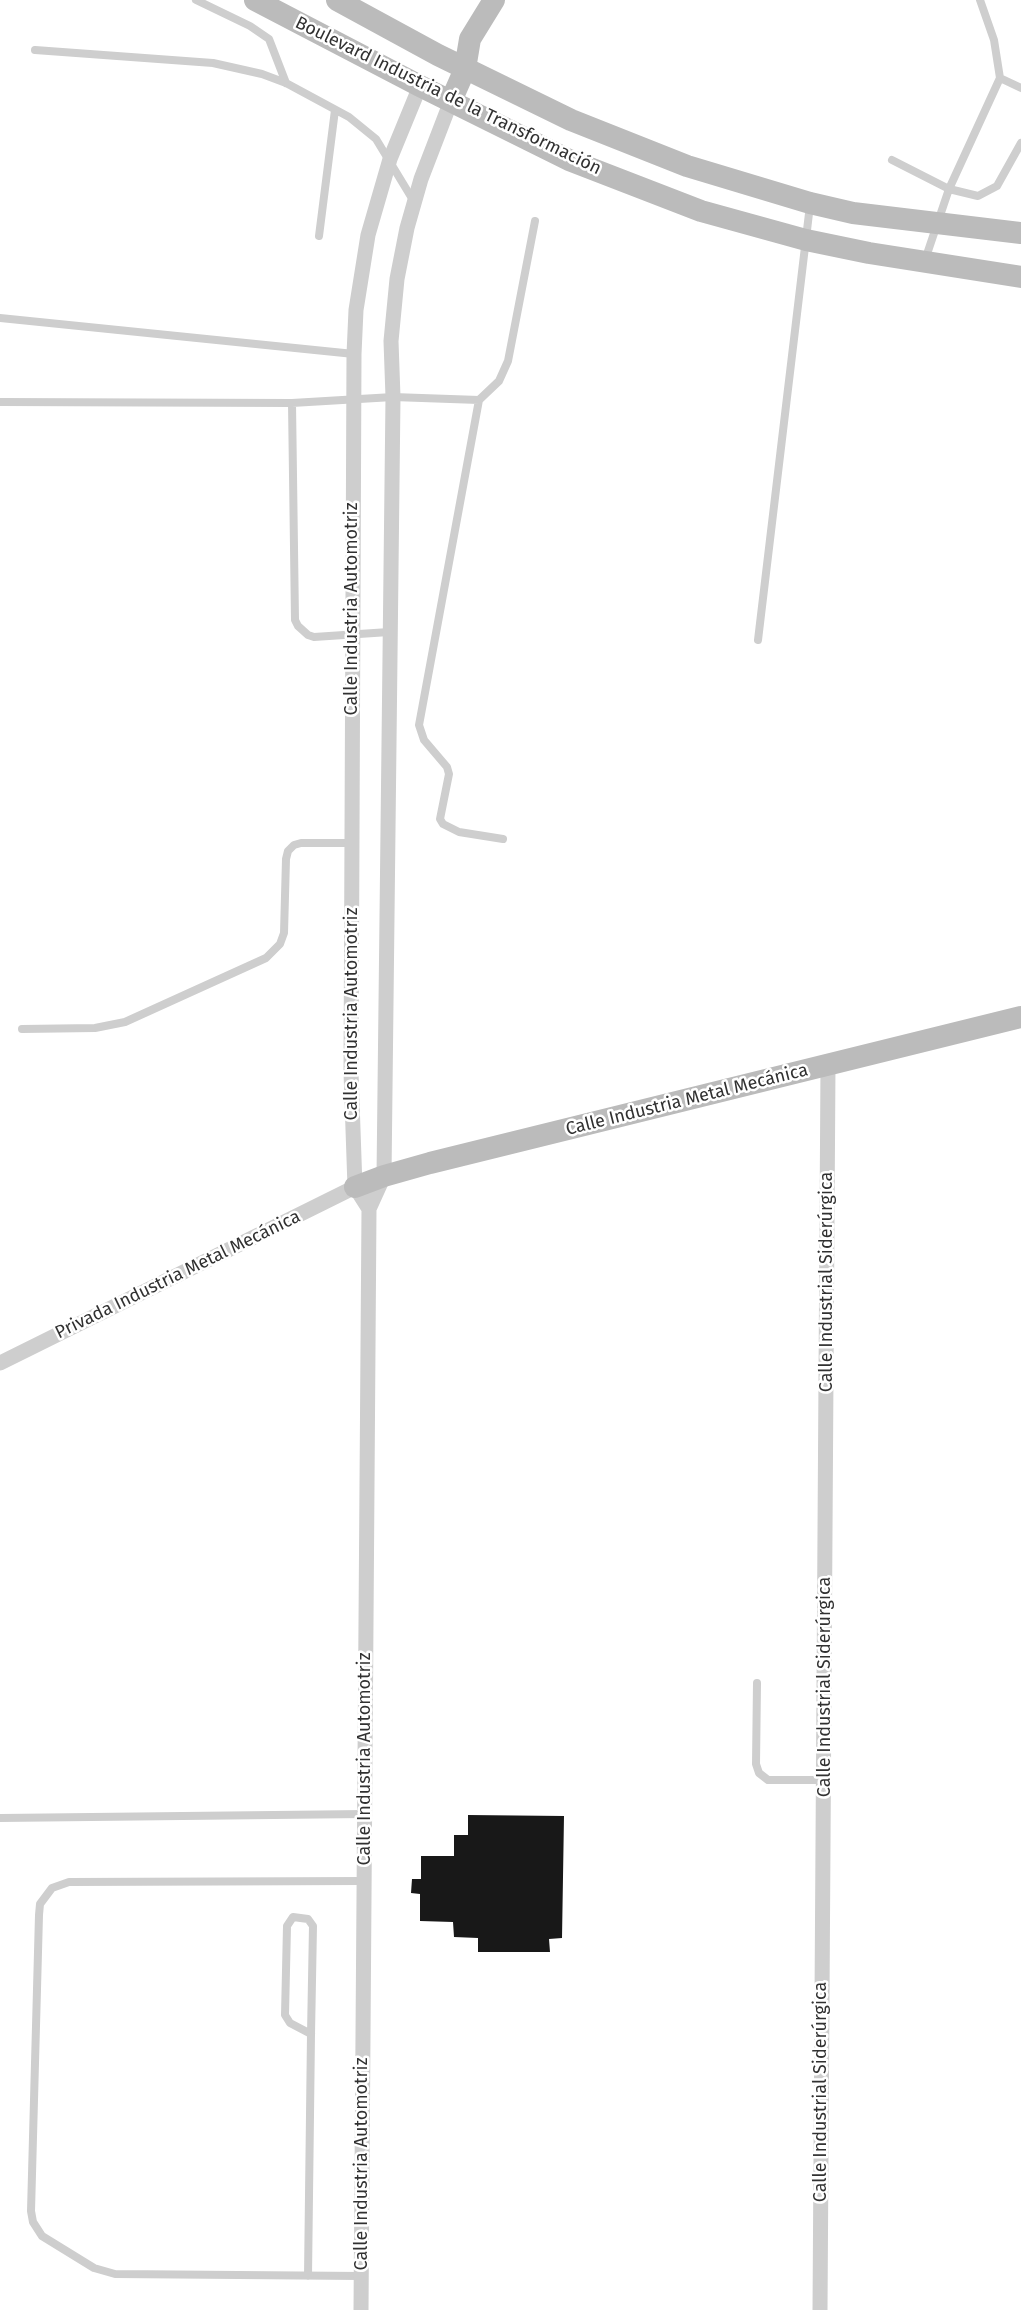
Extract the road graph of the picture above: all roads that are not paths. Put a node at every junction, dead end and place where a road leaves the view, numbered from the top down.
1 (196, 0) edge
2 (255, 0) edge
3 (338, 0) edge
4 (494, 0) edge
5 (980, 0) edge
6 (470, 39) junction
7 (35, 50) dead end
8 (438, 55) junction
9 (466, 69) junction
10 (1000, 78) junction
11 (286, 83) junction
12 (420, 86) junction
13 (1021, 88) edge
14 (451, 101) junction
15 (335, 110) junction
16 (1021, 142) edge
17 (390, 159) junction
18 (892, 160) dead end
19 (950, 189) junction
20 (414, 202) junction
21 (810, 204) junction
22 (535, 221) dead end
23 (937, 224) junction
24 (1021, 233) edge
25 (319, 236) dead end
26 (806, 240) junction
27 (924, 262) junction
28 (1021, 277) edge
29 (0, 318) edge
30 (354, 354) junction
31 (393, 397) junction
32 (352, 400) junction
33 (479, 400) junction
34 (0, 402) edge
35 (292, 403) junction
36 (389, 632) junction
37 (353, 634) junction
38 (758, 640) dead end
39 (503, 839) dead end
40 (352, 843) junction
41 (1021, 1017) edge
42 (22, 1029) dead end
43 (828, 1065) junction
44 (384, 1176) junction
45 (356, 1187) junction
46 (369, 1209) junction
47 (0, 1363) edge
48 (757, 1683) dead end
49 (824, 1780) junction
50 (365, 1814) junction
51 (0, 1818) edge
52 (364, 1882) junction
53 (311, 2034) junction
54 (308, 2276) junction
55 (361, 2276) junction
56 (361, 2310) edge
57 (820, 2310) edge

1 - 11 lane
2 - 12 street, Boulevard Industria de la Transformación
3 - 8 street, Boulevard Industria de la Transformación
4 - 6 street, Calle Industria Automotriz
5 - 10 lane
6 - 8 street
6 - 9 street, Calle Industria Automotriz
7 - 11 lane
8 - 9 street, Boulevard Industria de la Transformación
8 - 12 street, Calle Industria Automotriz
9 - 14 street, Calle Industria Automotriz
9 - 21 street, Boulevard Industria de la Transformación
10 - 13 lane
10 - 19 lane
11 - 15 lane
12 - 14 street, Boulevard Industria de la Transformación
12 - 17 street, Calle Industria Automotriz
14 - 20 street, Calle Industria Automotriz
14 - 26 street, Boulevard Industria de la Transformación
15 - 17 lane
15 - 25 lane
16 - 19 lane
17 - 20 lane
17 - 30 street, Calle Industria Automotriz
18 - 19 lane
19 - 23 lane
20 - 31 street, Calle Industria Automotriz
21 - 23 street, Boulevard Industria de la Transformación
21 - 26 lane
22 - 33 lane
23 - 24 street, Boulevard Industria de la Transformación
23 - 27 lane
26 - 27 street, Boulevard Industria de la Transformación
26 - 38 lane
27 - 28 street, Boulevard Industria de la Transformación
29 - 30 lane
30 - 32 street, Calle Industria Automotriz
31 - 32 lane
31 - 33 lane
31 - 36 street, Calle Industria Automotriz
32 - 35 lane
32 - 37 street, Calle Industria Automotriz
33 - 39 lane
34 - 35 lane
35 - 37 lane
36 - 37 lane
36 - 44 street, Calle Industria Automotriz
37 - 40 street, Calle Industria Automotriz
40 - 42 lane
40 - 45 street, Calle Industria Automotriz
41 - 43 street, Calle Industria Metal Mecánica
43 - 44 street, Calle Industria Metal Mecánica
43 - 49 street, Calle Industrial Siderúrgica
44 - 45 street, Calle Industria Metal Mecánica
44 - 46 street, Calle Industria Automotriz
45 - 46 street, Calle Industria Automotriz
45 - 47 street, Privada Industria Metal Mecánica
46 - 50 street, Calle Industria Automotriz
48 - 49 lane
49 - 57 street, Calle Industrial Siderúrgica
50 - 51 lane
50 - 52 street, Calle Industria Automotriz
52 - 54 lane
52 - 55 street, Calle Industria Automotriz
53 - 53 lane
53 - 54 lane
54 - 55 lane
55 - 56 street, Calle Industria Automotriz

